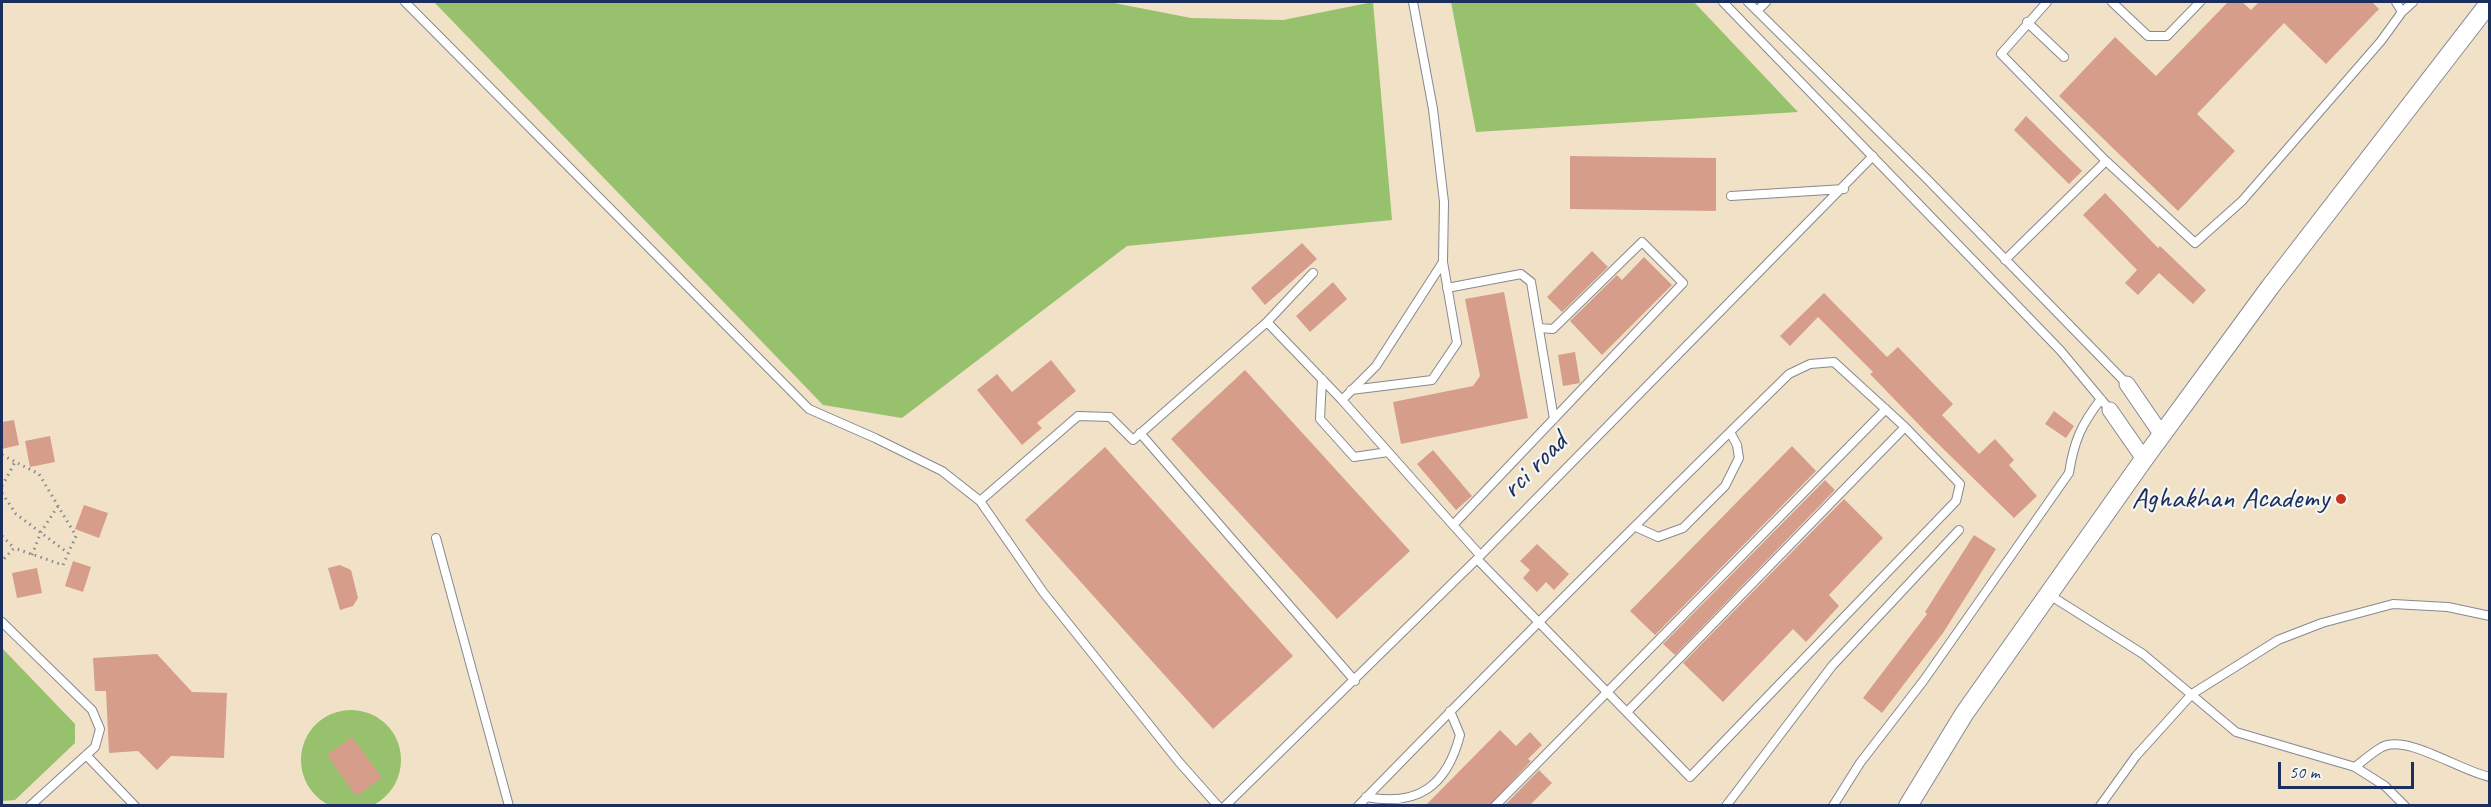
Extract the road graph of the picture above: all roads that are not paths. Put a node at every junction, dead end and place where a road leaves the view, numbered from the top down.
1 (405, 2) edge
2 (1413, 2) edge
3 (1723, 2) edge
4 (1748, 2) edge
5 (1767, 2) edge
6 (2047, 2) edge
7 (2112, 2) edge
8 (2200, 2) edge
9 (2396, 2) edge
10 (2413, 2) edge
11 (2490, 2) edge
12 (1757, 11) junction
13 (2402, 12) junction
14 (2027, 22) junction
15 (2064, 57) dead end
16 (1874, 156) junction
17 (2106, 161) junction
18 (1844, 189) junction
19 (1731, 196) dead end
20 (2006, 260) junction
21 (1443, 262) junction
22 (1313, 273) dead end
23 (1448, 288) junction
24 (1266, 322) junction
25 (1539, 328) junction
26 (1322, 379) junction
27 (2127, 384) joint
28 (1352, 390) junction
29 (1342, 400) junction
30 (2105, 404) junction
31 (1886, 409) junction
32 (1554, 419) junction
33 (1905, 427) junction
34 (1730, 432) junction
35 (1140, 433) junction
36 (2162, 435) junction
37 (1388, 452) junction
38 (2144, 459) junction
39 (980, 501) junction
40 (1453, 525) junction
41 (1636, 527) junction
42 (1959, 530) dead end
43 (436, 538) dead end
44 (1478, 557) junction
45 (2048, 594) junction
46 (2490, 616) edge
47 (2, 622) edge
48 (1540, 622) junction
49 (1355, 681) junction
50 (1606, 690) junction
51 (2192, 693) junction
52 (1450, 711) junction
53 (1627, 712) junction
54 (86, 755) junction
55 (2355, 767) junction
56 (2490, 777) edge
57 (1366, 797) junction
58 (30, 806) edge
59 (135, 806) edge
60 (509, 806) edge
61 (1218, 806) edge
62 (1225, 806) edge
63 (1358, 806) edge
64 (1495, 806) edge
65 (1726, 806) edge
66 (1833, 806) edge
67 (1908, 806) edge
68 (2100, 806) edge
69 (2405, 806) edge

1 - 39 lane
2 - 21 lane
3 - 16 lane
4 - 12 lane
5 - 12 lane
6 - 14 lane
7 - 8 lane
9 - 13 lane
10 - 13 lane
11 - 36 street
12 - 20 lane
13 - 17 lane
14 - 15 lane
14 - 17 lane
16 - 18 lane, rci road
16 - 30 lane
17 - 20 lane
18 - 19 lane
18 - 44 lane, rci road
20 - 27 lane
21 - 23 lane
21 - 28 lane
22 - 24 lane
23 - 25 lane
23 - 28 lane
24 - 26 lane
24 - 35 lane
25 - 32 lane
25 - 32 lane
26 - 29 lane
26 - 37 lane
27 - 36 street
28 - 29 lane
29 - 37 lane
30 - 38 street
30 - 66 lane
31 - 33 lane
31 - 34 lane
31 - 50 lane
32 - 40 lane
33 - 53 lane
33 - 53 lane
34 - 41 lane
34 - 41 lane
35 - 39 lane
35 - 49 lane
36 - 38 street
37 - 40 lane
38 - 45 street
39 - 61 lane
40 - 44 lane
41 - 48 lane
42 - 65 lane
43 - 60 lane
44 - 48 lane
44 - 49 lane, rci road
45 - 51 lane
45 - 67 street
46 - 51 lane
47 - 54 lane
48 - 50 lane
48 - 52 lane
49 - 62 lane, rci road
50 - 53 lane
50 - 64 lane
51 - 55 lane
51 - 68 lane
52 - 57 lane
52 - 57 lane
54 - 58 lane
54 - 59 lane
55 - 56 lane
55 - 69 lane
57 - 63 lane

